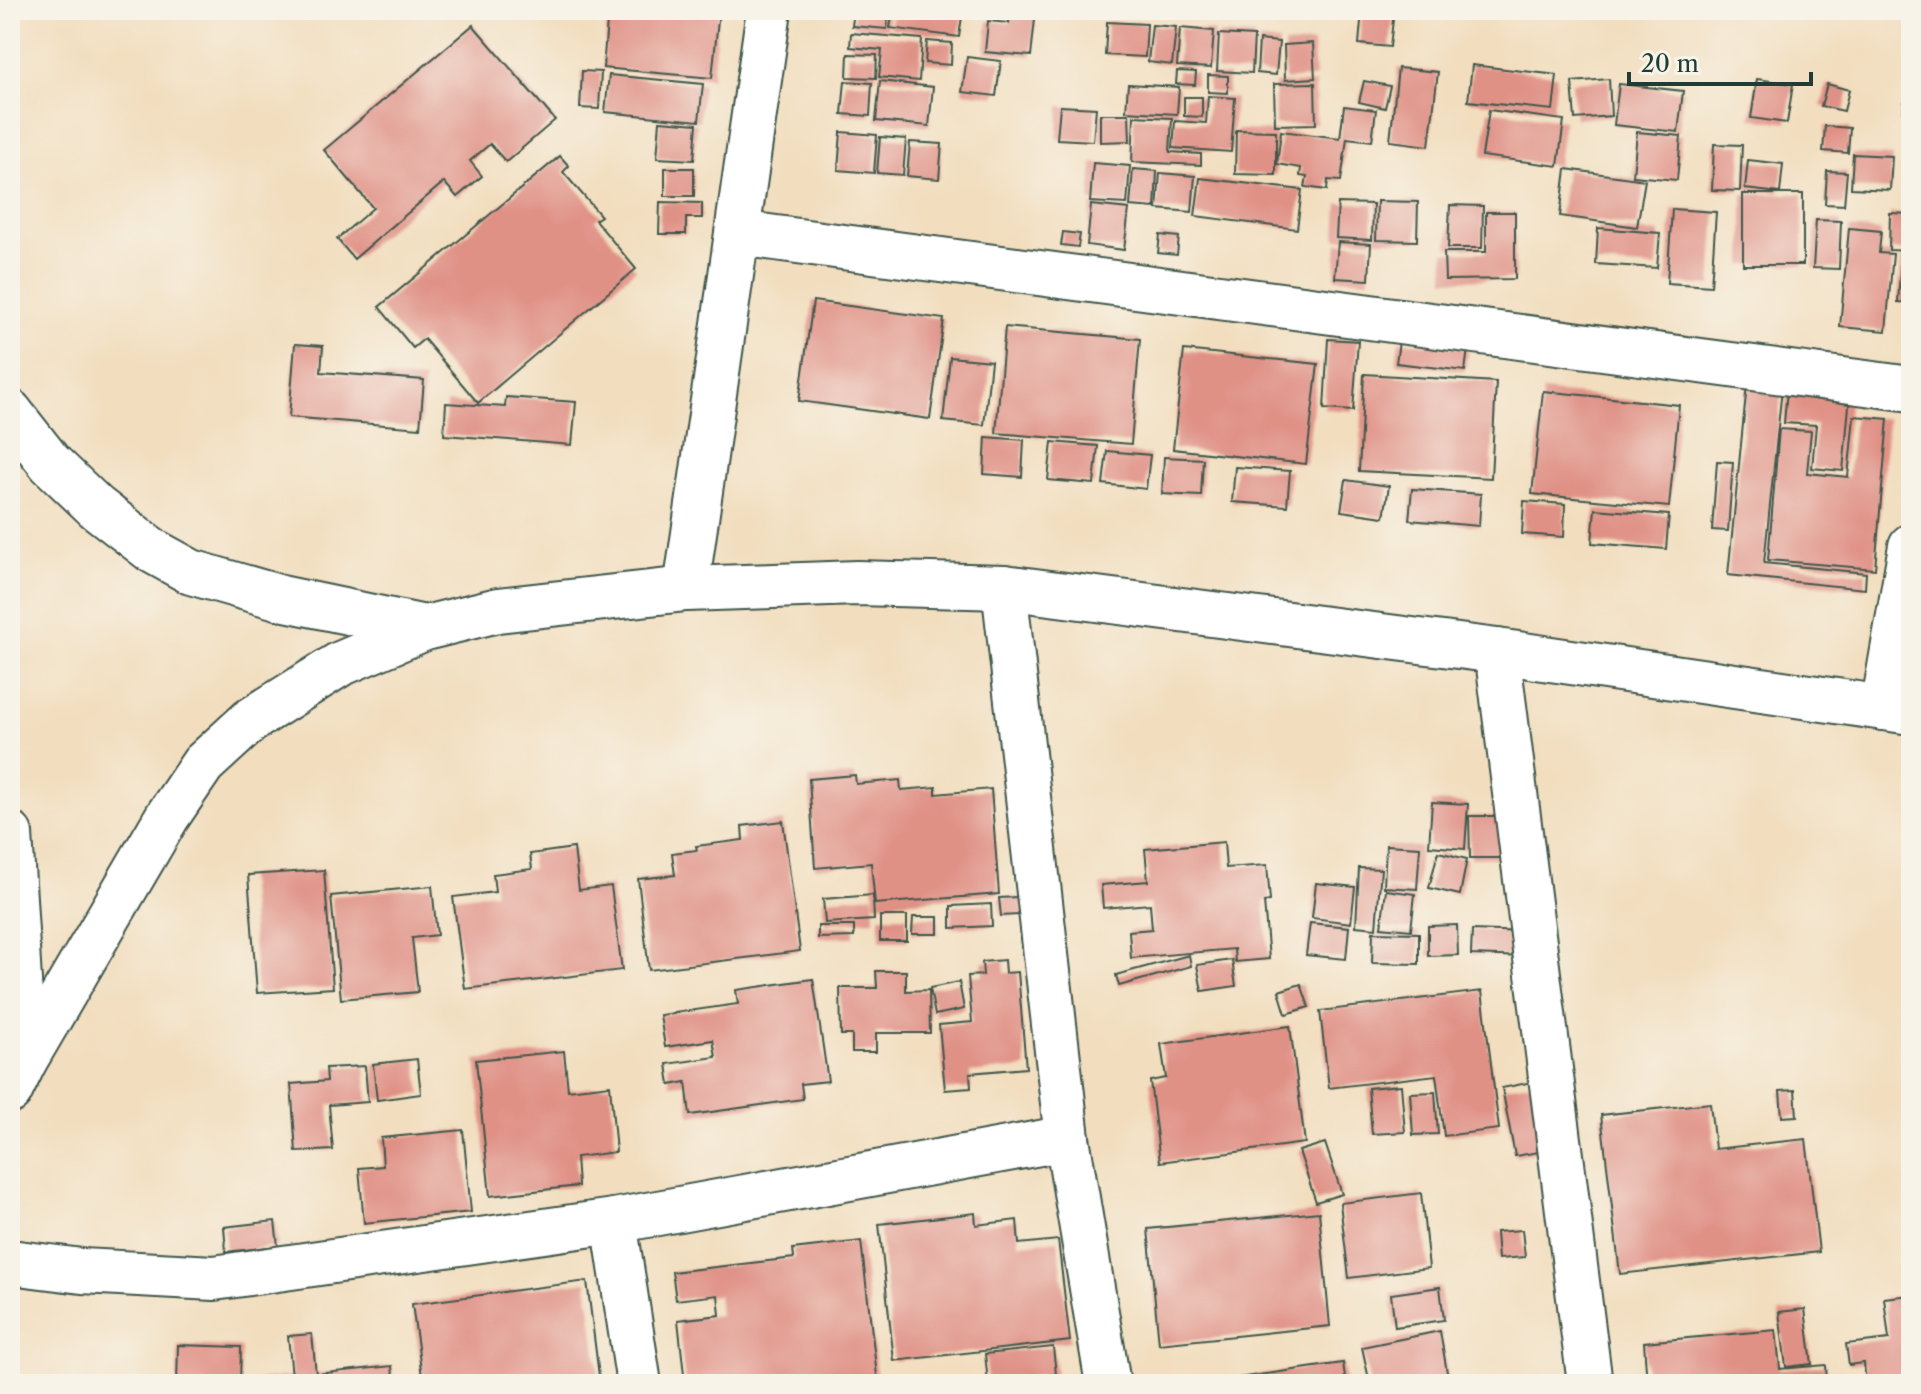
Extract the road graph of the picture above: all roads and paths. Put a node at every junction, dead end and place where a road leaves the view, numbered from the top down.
1 (769, 10) edge
2 (738, 233) junction
3 (1911, 389) edge
4 (10, 412) edge
5 (1911, 546) edge
6 (1004, 587) junction
7 (686, 589) junction
8 (425, 628) junction
9 (1497, 651) junction
10 (1897, 710) edge
11 (10, 836) edge
12 (17, 1076) edge
13 (1067, 1138) junction
14 (614, 1221) junction
15 (10, 1262) edge
16 (639, 1384) edge
17 (1108, 1384) edge
18 (1590, 1384) edge

1 - 2 street
2 - 3 street
2 - 7 street
4 - 8 street
5 - 10 street
6 - 7 street
6 - 9 street
6 - 13 street
7 - 8 street
8 - 12 street
9 - 10 street
9 - 18 street
11 - 12 street
13 - 14 street
13 - 17 street
14 - 15 street
14 - 16 street

